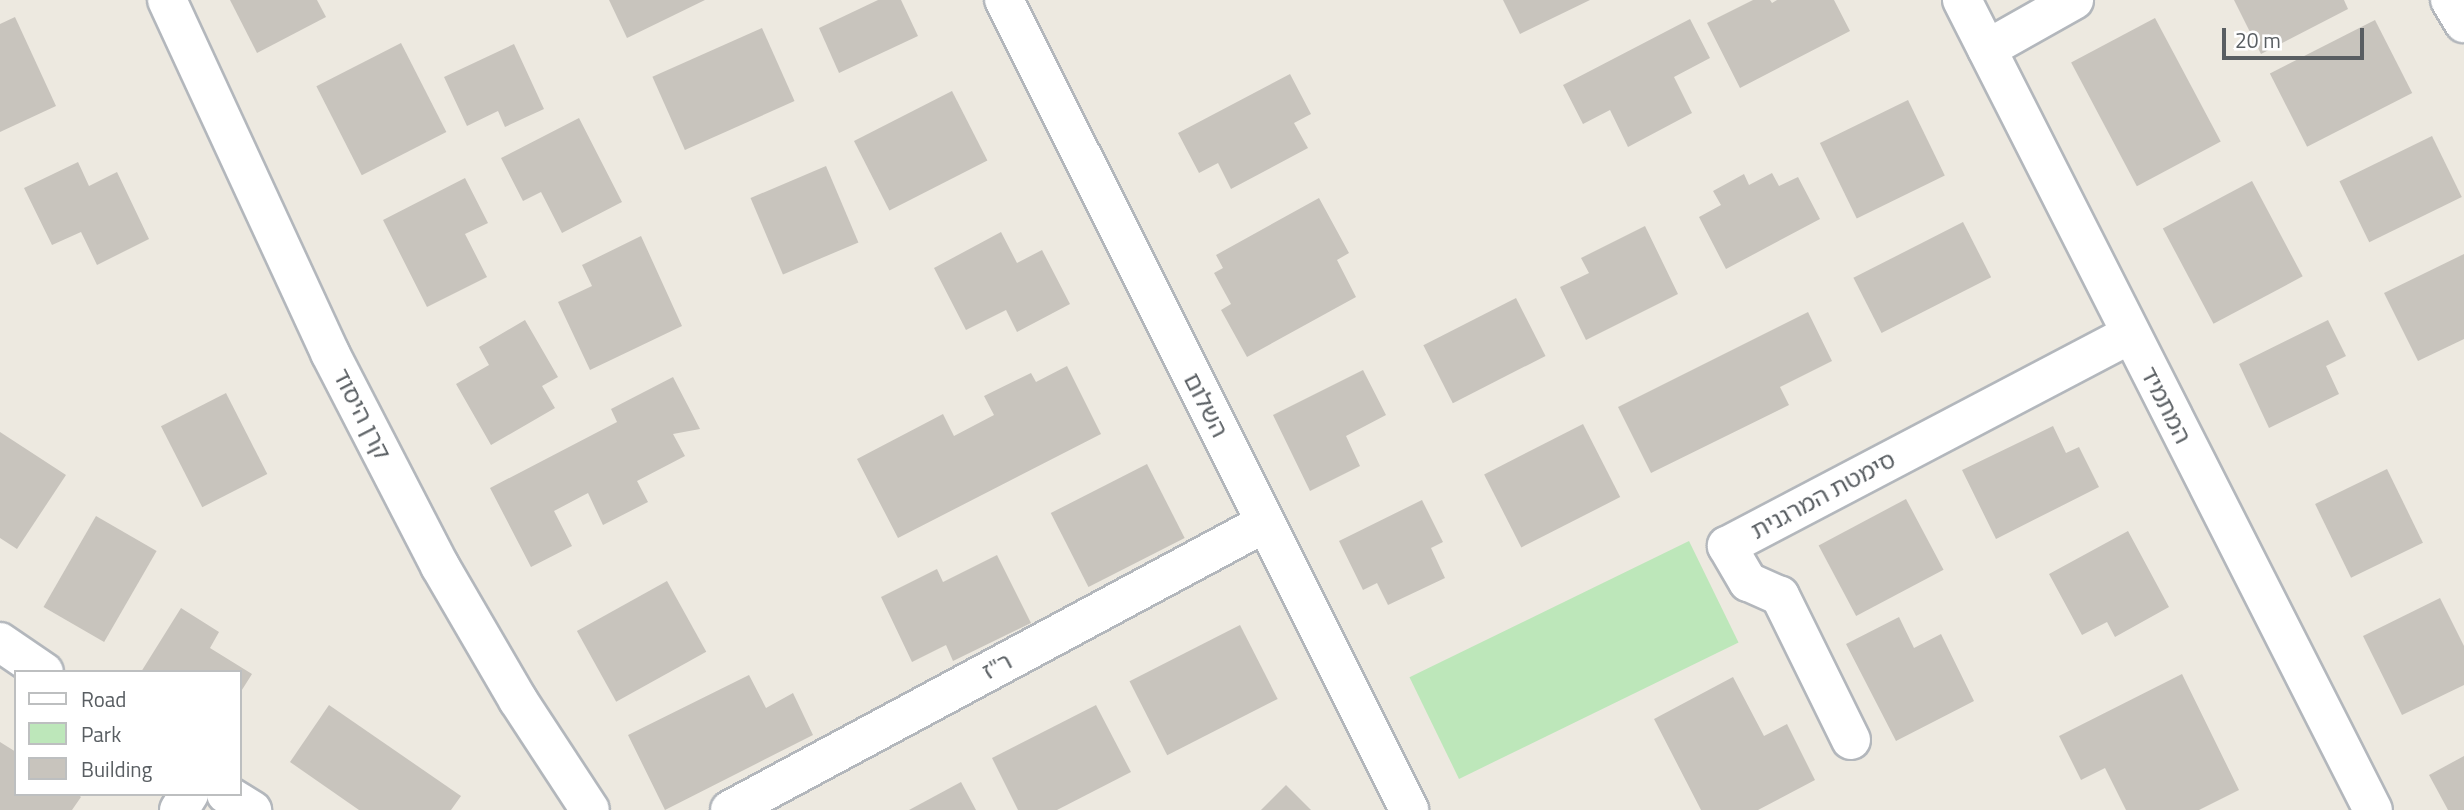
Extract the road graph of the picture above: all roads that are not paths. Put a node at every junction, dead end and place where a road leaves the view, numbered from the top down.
1 (167, 0) edge
2 (1004, 0) edge
3 (1962, 0) edge
4 (2074, 0) edge
5 (2450, 0) edge
6 (2464, 23) edge
7 (1987, 49) junction
8 (2130, 334) junction
9 (1265, 523) junction
10 (0, 642) edge
11 (41, 670) edge
12 (1851, 740) dead end
13 (229, 796) edge
14 (252, 810) edge
15 (590, 810) edge
16 (730, 810) edge
17 (1409, 810) edge
18 (2373, 810) edge

1 - 15 street, קרן היסוד
2 - 9 street, השלום
3 - 7 street, המתמיד
4 - 7 street
5 - 6 street
7 - 8 street, המתמיד
8 - 12 street, סימטת המרגנית
8 - 18 street, המתמיד
9 - 16 street, ר"ז
9 - 17 street, השלום
10 - 11 street
13 - 14 street

